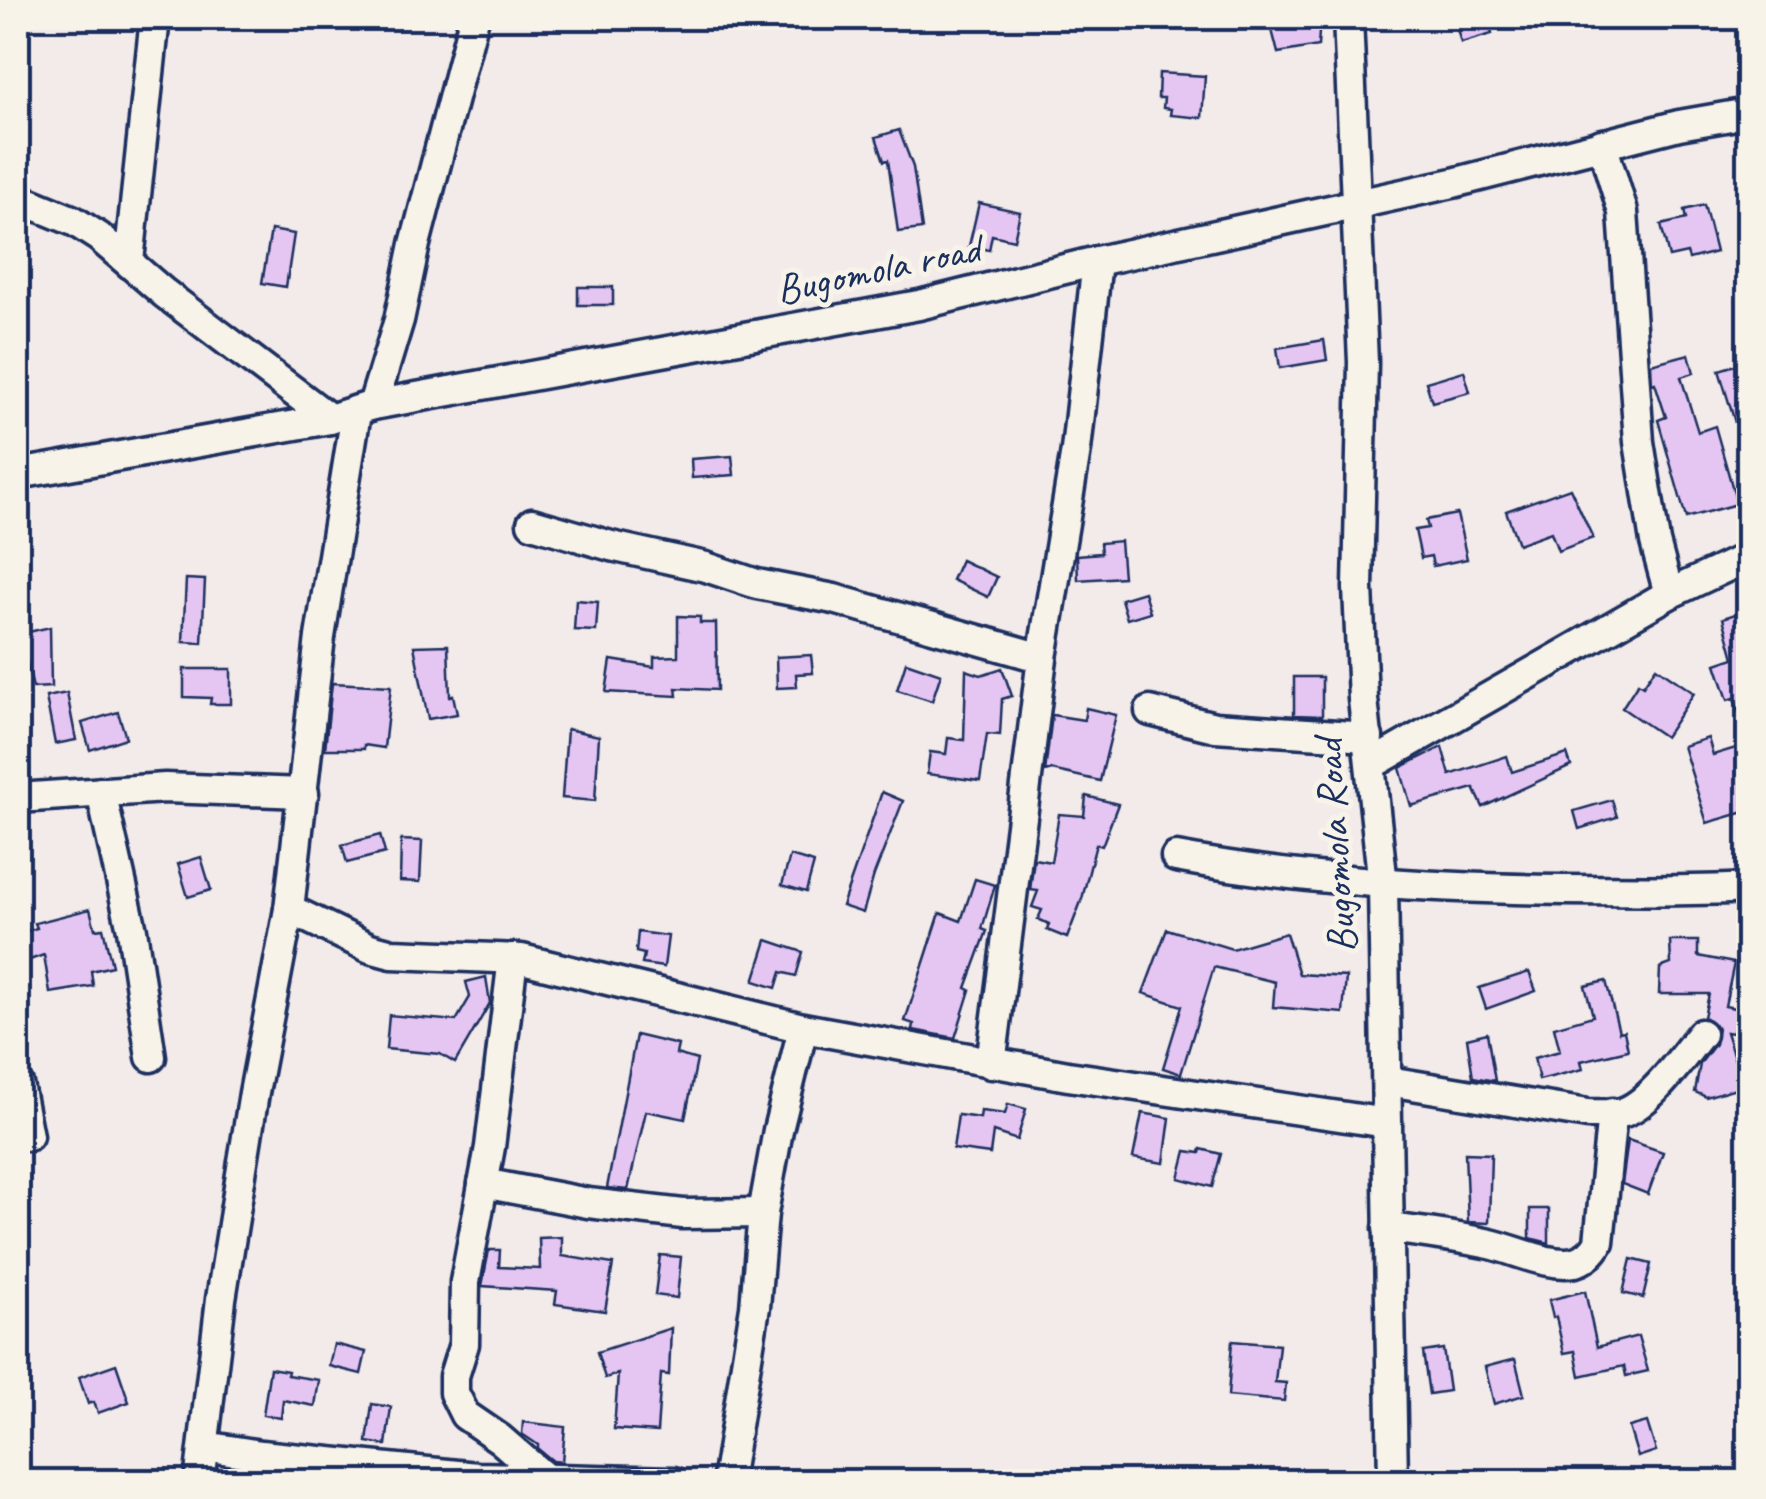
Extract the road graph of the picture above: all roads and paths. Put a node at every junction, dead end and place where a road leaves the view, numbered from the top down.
1 (154, 18) edge
2 (474, 18) edge
3 (1348, 18) edge
4 (1748, 113) edge
5 (1602, 144) junction
6 (18, 198) edge
7 (1358, 204) junction
8 (129, 261) junction
9 (1097, 261) junction
10 (353, 412) junction
11 (18, 474) edge
12 (532, 523) dead end
13 (1748, 557) edge
14 (1670, 594) junction
15 (1042, 658) junction
16 (1150, 710) dead end
17 (1370, 750) junction
18 (101, 792) junction
19 (304, 793) junction
20 (18, 798) edge
21 (1176, 857) dead end
22 (1383, 885) junction
23 (1748, 888) edge
24 (290, 909) junction
25 (513, 958) junction
26 (804, 1028) junction
27 (1701, 1034) dead end
28 (152, 1057) dead end
29 (991, 1064) junction
30 (1388, 1080) junction
31 (18, 1084) edge
32 (1612, 1113) junction
33 (1387, 1123) junction
34 (28, 1136) dead end
35 (484, 1182) junction
36 (763, 1214) junction
37 (1388, 1228) junction
38 (204, 1446) junction
39 (544, 1478) junction
40 (199, 1482) edge
41 (674, 1482) edge
42 (727, 1482) edge
43 (1393, 1482) edge

1 - 8 street
2 - 10 street
3 - 7 street, Bugomola Road
4 - 5 street, Bugomola road
5 - 7 street, Bugomola road
5 - 14 street
6 - 8 street
7 - 9 street, Bugomola road
7 - 17 street, Bugomola Road
8 - 10 street
9 - 10 street, Bugomola road
9 - 15 street
10 - 11 street, Bugomola road
10 - 19 street
12 - 15 street
13 - 14 street
14 - 17 street
15 - 29 street
16 - 17 street
17 - 22 street, Bugomola Road
18 - 19 street
18 - 20 street
18 - 28 street
19 - 24 street
21 - 22 street
22 - 23 street
22 - 30 street, Bugomola Road
24 - 25 street
24 - 38 street
25 - 26 street
25 - 35 street
26 - 29 street
26 - 36 street
27 - 32 street
29 - 33 street
30 - 32 street
30 - 33 street, Bugomola Road
31 - 34 street
32 - 37 street
33 - 37 street, Bugomola Road
35 - 36 street
35 - 39 street
36 - 42 street
37 - 43 street, Bugomola Road
38 - 39 street
38 - 40 street
39 - 41 street

